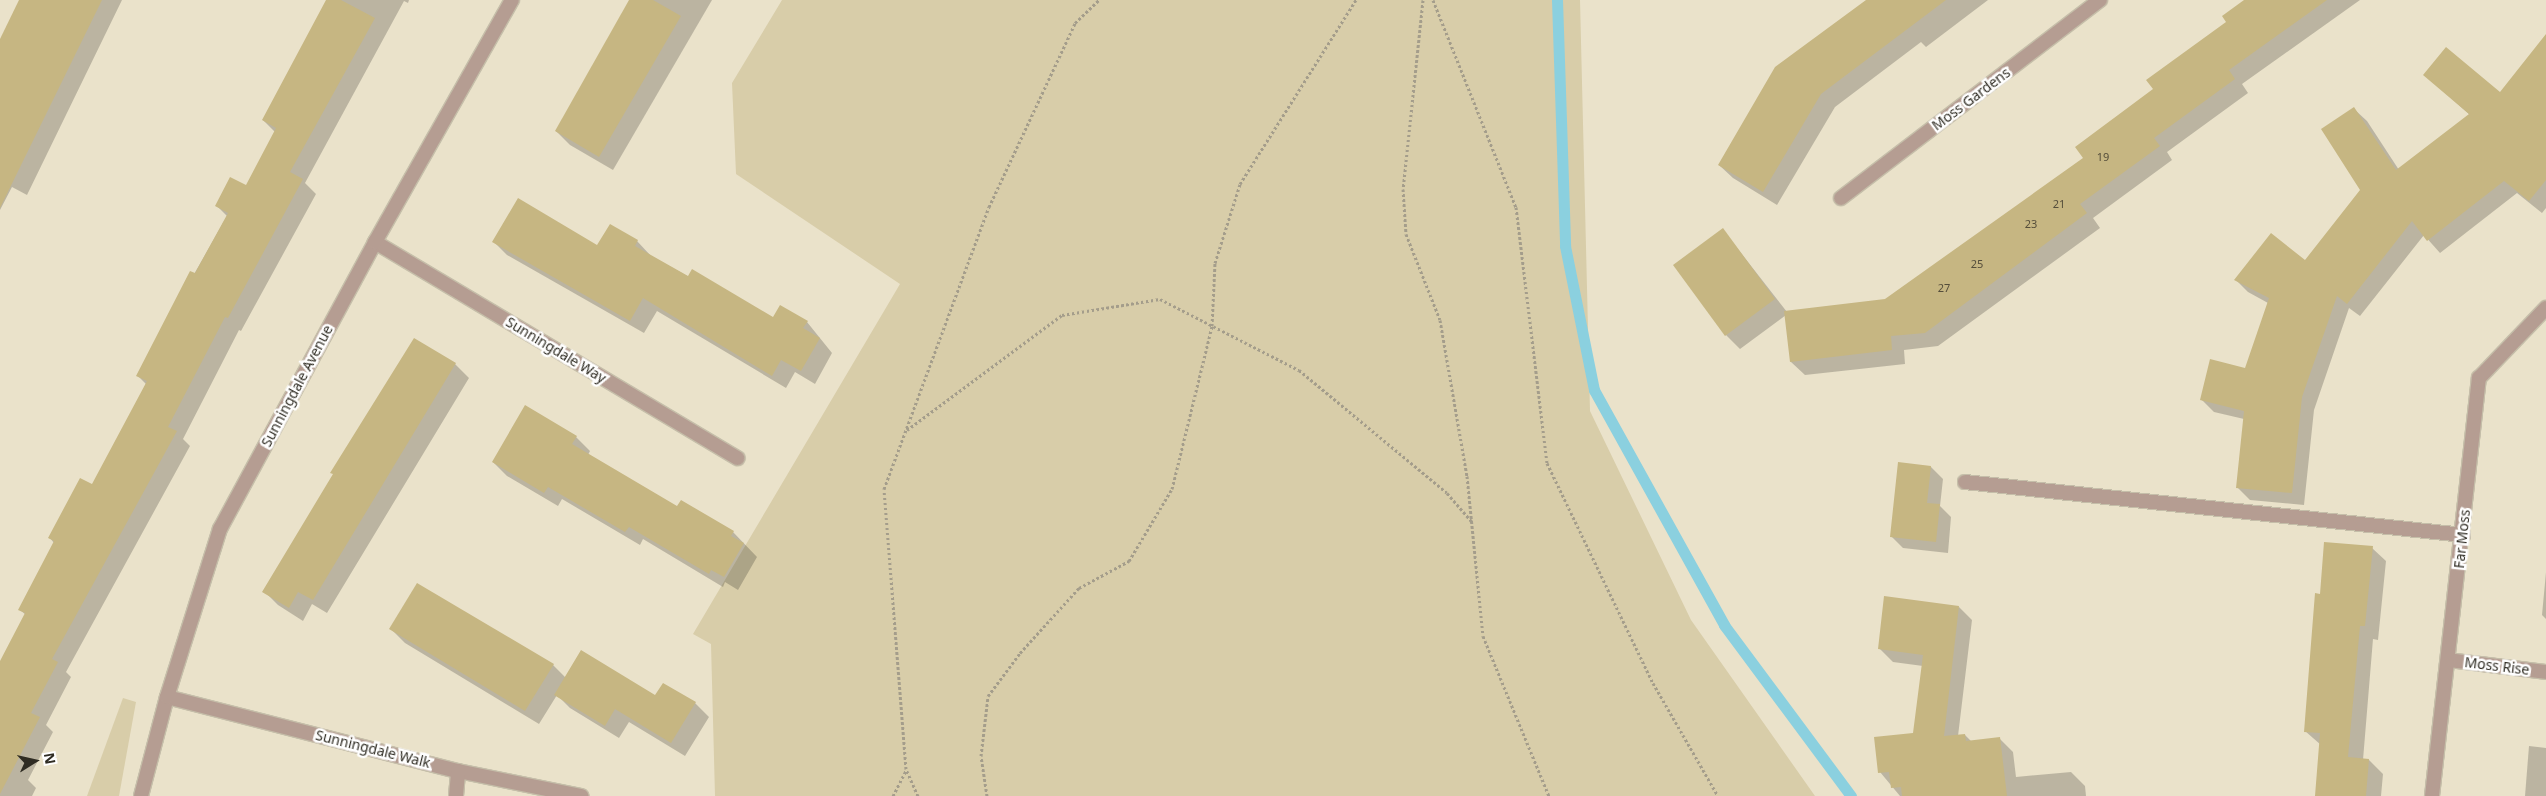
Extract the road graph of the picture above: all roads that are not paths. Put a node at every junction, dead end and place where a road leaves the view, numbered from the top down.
1 (512, 0) edge
2 (2100, 0) edge
3 (1841, 198) dead end
4 (375, 242) junction
5 (2546, 308) edge
6 (738, 458) dead end
7 (1965, 482) dead end
8 (2462, 535) junction
9 (2448, 660) junction
10 (2546, 672) edge
11 (167, 697) junction
12 (458, 771) junction
13 (141, 796) edge
14 (456, 796) edge
15 (581, 796) edge
16 (2432, 796) edge

1 - 4 street, Sunningdale Avenue
2 - 3 street, Moss Gardens
4 - 6 street, Sunningdale Way
4 - 11 street, Sunningdale Avenue
5 - 8 street, Far Moss
7 - 8 street
8 - 9 street, Far Moss
9 - 10 street, Moss Rise
9 - 16 street, Far Moss
11 - 12 street, Sunningdale Walk
11 - 13 street, Sunningdale Avenue
12 - 14 street
12 - 15 street, Sunningdale Walk

